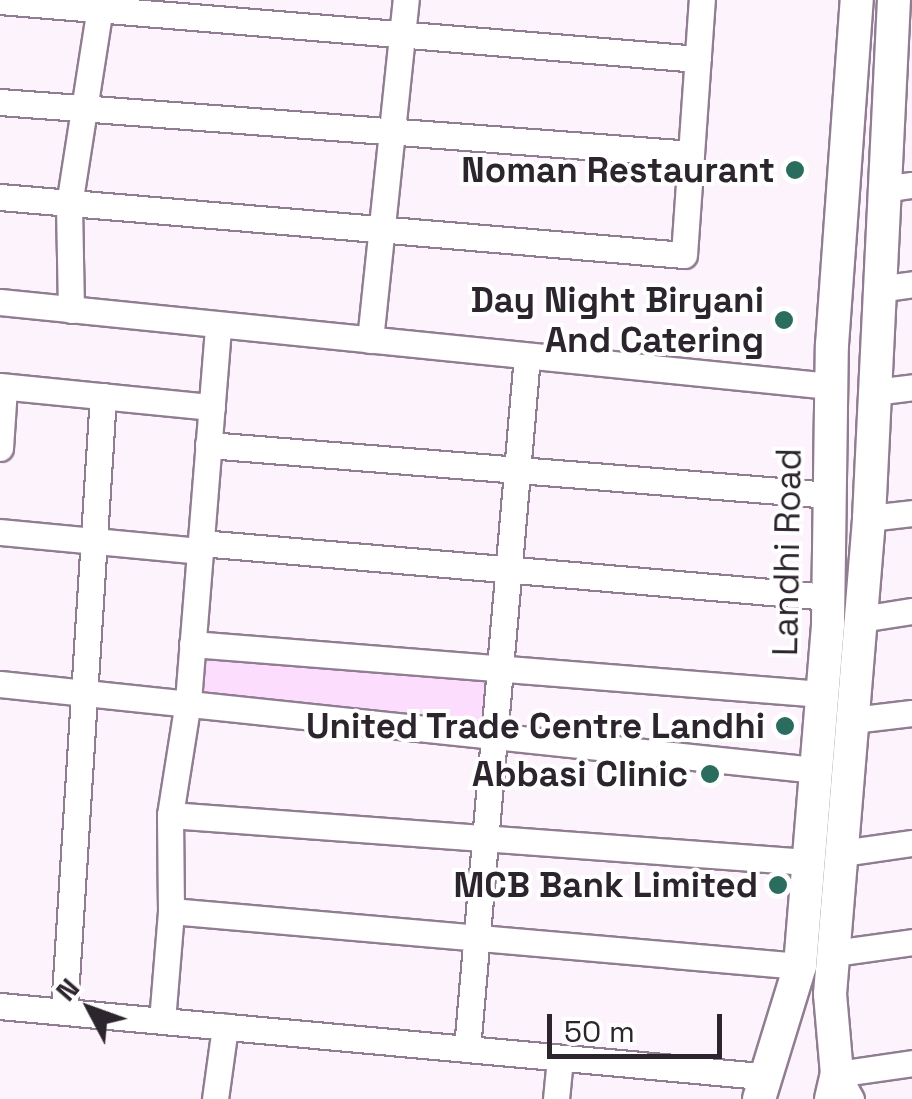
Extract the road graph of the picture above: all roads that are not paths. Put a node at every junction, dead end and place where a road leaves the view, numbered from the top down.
1 (406, 0) edge
2 (702, 0) edge
3 (857, 0) edge
4 (894, 0) edge
5 (0, 1) edge
6 (100, 6) edge
7 (401, 39) junction
8 (698, 59) junction
9 (901, 89) edge
10 (0, 102) edge
11 (86, 108) junction
12 (390, 133) junction
13 (691, 154) junction
14 (898, 187) edge
15 (0, 198) edge
16 (69, 205) junction
17 (381, 228) junction
18 (912, 284) edge
19 (878, 290) junction
20 (0, 302) edge
21 (71, 310) junction
22 (218, 325) junction
23 (370, 340) junction
24 (832, 345) junction
25 (876, 346) junction
26 (527, 356) junction
27 (2, 386) edge
28 (830, 386) junction
29 (912, 388) edge
30 (103, 396) junction
31 (873, 403) junction
32 (212, 407) junction
33 (830, 419) junction
34 (208, 445) junction
35 (0, 448) edge
36 (518, 470) junction
37 (829, 495) junction
38 (912, 513) edge
39 (869, 518) junction
40 (0, 532) edge
41 (96, 542) junction
42 (200, 547) junction
43 (510, 570) junction
44 (828, 597) junction
45 (912, 612) edge
46 (861, 619) junction
47 (192, 644) junction
48 (497, 664) junction
49 (0, 684) edge
50 (85, 694) junction
51 (822, 694) junction
52 (188, 701) junction
53 (912, 713) edge
54 (852, 720) junction
55 (494, 733) junction
56 (816, 770) junction
57 (170, 815) junction
58 (485, 840) junction
59 (912, 843) edge
60 (842, 852) junction
61 (807, 862) junction
62 (171, 911) junction
63 (476, 936) junction
64 (912, 942) edge
65 (834, 953) junction
66 (800, 966) junction
67 (0, 1006) edge
68 (64, 1012) junction
69 (162, 1021) junction
70 (225, 1027) junction
71 (774, 1035) junction
72 (467, 1049) junction
73 (560, 1058) junction
74 (912, 1063) edge
75 (839, 1080) edge
76 (760, 1088) edge
77 (214, 1099) edge
78 (556, 1099) edge

1 - 7 street
2 - 8 street
3 - 24 main road, Landhi Road
4 - 9 main road, Landhi Road
5 - 6 street
6 - 7 street
6 - 11 street
7 - 8 street
7 - 12 street
8 - 13 street
9 - 14 main road, Landhi Road
10 - 11 street
11 - 12 street
11 - 16 street
12 - 13 street
12 - 17 street
13 - 17 street
14 - 19 main road, Landhi Road
15 - 16 street
16 - 17 street
16 - 21 street
17 - 23 street
18 - 19 street
19 - 25 main road, Landhi Road
20 - 21 street
21 - 22 street
22 - 23 street
22 - 32 street
23 - 26 street
24 - 25 main road
24 - 28 main road, Landhi Road
25 - 31 main road, Landhi Road
26 - 28 street
26 - 36 street
27 - 30 street
27 - 35 street
28 - 33 main road, Landhi Road
29 - 31 street
30 - 32 street
30 - 41 street
31 - 33 main road
31 - 39 main road, Landhi Road
32 - 34 street
33 - 37 main road, Landhi Road
34 - 36 street
34 - 42 street
36 - 37 street
36 - 43 street
37 - 44 main road, Landhi Road
38 - 39 street
39 - 46 main road, Landhi Road
40 - 41 street
41 - 42 street
41 - 50 street
42 - 43 street
42 - 47 street
43 - 44 street
43 - 48 street
44 - 51 main road, Landhi Road
45 - 46 street
46 - 54 main road, Landhi Road
47 - 48 street
47 - 52 street
48 - 51 street
48 - 55 street
49 - 50 street
50 - 52 street
50 - 68 street
51 - 56 main road, Landhi Road
52 - 55 street
52 - 57 street
53 - 54 street
54 - 60 main road, Landhi Road
55 - 56 street
55 - 58 street
56 - 61 main road, Landhi Road
57 - 58 street
57 - 62 street
58 - 61 street
58 - 63 street
59 - 60 street
60 - 65 main road, Landhi Road
61 - 66 main road, Landhi Road
62 - 63 street
62 - 69 street
63 - 66 street
63 - 72 street
64 - 65 street
65 - 75 main road, Landhi Road
66 - 71 main road, Landhi Road
67 - 68 street
68 - 69 street
69 - 70 street
70 - 72 street
70 - 77 street
71 - 75 main road
71 - 76 main road, Landhi Road
72 - 73 street
73 - 76 street
73 - 78 street
74 - 75 street

